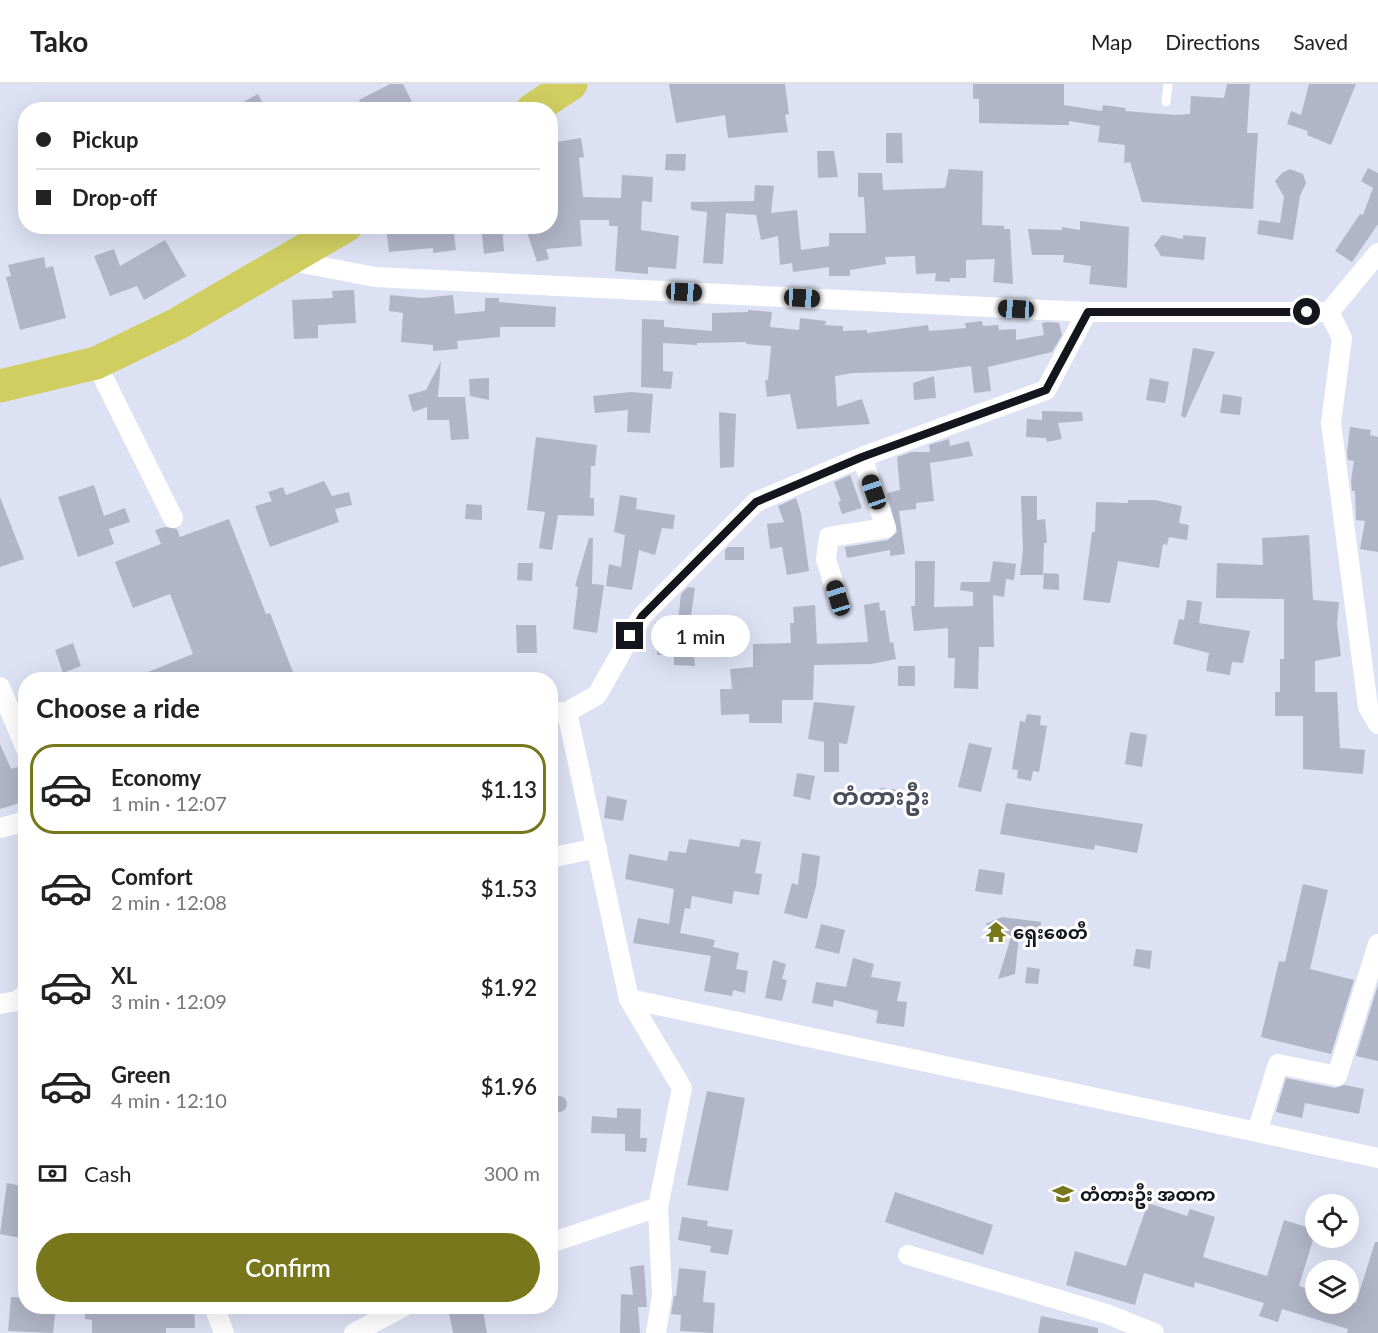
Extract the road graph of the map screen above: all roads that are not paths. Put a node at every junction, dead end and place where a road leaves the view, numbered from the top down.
1 (572, 84) edge
2 (1168, 84) edge
3 (544, 102) edge
4 (1166, 102) dead end
5 (332, 234) edge
6 (1378, 253) edge
7 (287, 260) junction
8 (1088, 312) junction
9 (1329, 312) junction
10 (96, 363) junction
11 (0, 386) edge
12 (862, 457) junction
13 (173, 518) dead end
14 (838, 598) dead end
15 (0, 687) edge
16 (559, 713) edge
17 (1378, 724) edge
18 (18, 730) edge
19 (18, 823) edge
20 (0, 828) edge
21 (597, 848) junction
22 (558, 856) edge
23 (1378, 944) edge
24 (629, 999) junction
25 (18, 1000) edge
26 (0, 1004) edge
27 (1257, 1132) junction
28 (1378, 1158) edge
29 (658, 1206) junction
30 (558, 1240) edge
31 (908, 1255) dead end
32 (217, 1314) edge
33 (390, 1314) edge
34 (356, 1332) edge
35 (224, 1333) edge
36 (656, 1333) edge
37 (1154, 1333) edge

1 - 3 highway
2 - 4 lane
5 - 7 highway
6 - 9 street
7 - 8 street
7 - 10 highway
8 - 9 street
8 - 12 street
9 - 17 street
10 - 11 highway
10 - 13 street
12 - 14 street
12 - 16 street
15 - 18 street
16 - 21 street
19 - 20 street
21 - 22 street
21 - 24 street
23 - 27 street
24 - 27 street
24 - 29 street
25 - 26 street
27 - 28 street
29 - 30 street
29 - 36 street
31 - 37 street
32 - 35 street
33 - 34 street

